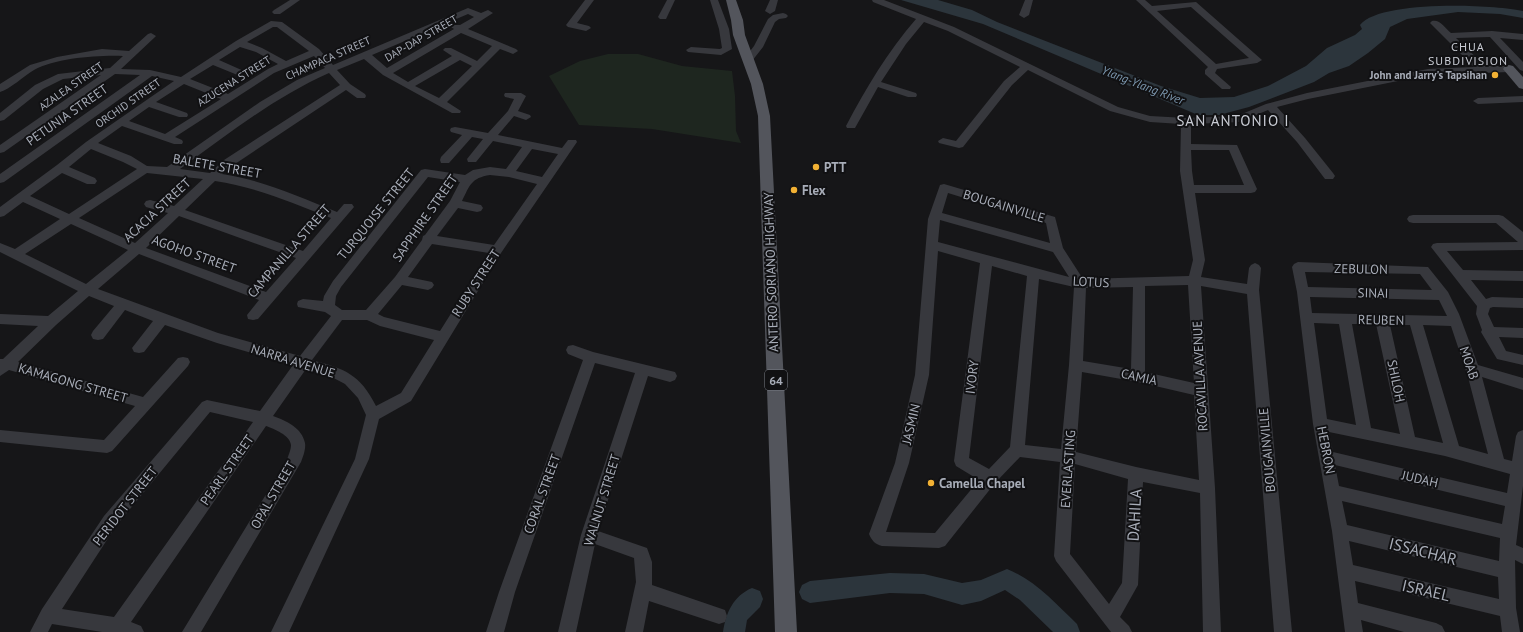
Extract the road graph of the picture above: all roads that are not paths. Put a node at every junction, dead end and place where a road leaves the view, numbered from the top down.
1 (296, 0) edge
2 (590, 0) edge
3 (671, 0) edge
4 (714, 0) edge
5 (721, 0) edge
6 (730, 0) edge
7 (774, 0) edge
8 (876, 0) edge
9 (1029, 0) edge
10 (1140, 0) edge
11 (1151, 9) junction
12 (770, 11) dead end
13 (277, 12) dead end
14 (468, 12) joint
15 (1024, 15) dead end
16 (783, 16) dead end
17 (663, 17) dead end
18 (923, 18) junction
19 (443, 21) junction
20 (1436, 23) dead end
21 (586, 28) dead end
22 (461, 30) junction
23 (1492, 34) junction
24 (739, 35) junction
25 (151, 36) dead end
26 (1449, 36) junction
27 (1523, 37) edge
28 (239, 43) junction
29 (498, 45) junction
30 (448, 50) dead end
31 (513, 50) dead end
32 (691, 50) dead end
33 (316, 51) junction
34 (132, 54) junction
35 (365, 54) junction
36 (459, 56) junction
37 (749, 59) junction
38 (212, 61) junction
39 (284, 64) junction
40 (478, 65) junction
41 (1027, 66) junction
42 (1214, 67) junction
43 (330, 69) junction
44 (1482, 69) junction
45 (1509, 69) junction
46 (1523, 69) edge
47 (113, 71) junction
48 (150, 73) junction
49 (386, 73) junction
50 (243, 74) dead end
51 (184, 80) junction
52 (875, 83) junction
53 (1523, 85) edge
54 (346, 86) junction
55 (408, 86) junction
56 (1226, 87) dead end
57 (0, 89) edge
58 (912, 95) dead end
59 (361, 96) dead end
60 (509, 96) dead end
61 (228, 98) junction
62 (1523, 99) edge
63 (1478, 101) dead end
64 (148, 103) junction
65 (440, 103) junction
66 (1270, 106) junction
67 (456, 111) dead end
68 (512, 112) junction
69 (183, 115) dead end
70 (526, 117) dead end
71 (0, 118) edge
72 (1186, 121) junction
73 (121, 122) junction
74 (851, 126) dead end
75 (455, 130) dead end
76 (469, 133) junction
77 (168, 137) junction
78 (491, 137) junction
79 (942, 141) dead end
80 (178, 142) dead end
81 (572, 142) dead end
82 (90, 144) junction
83 (529, 145) junction
84 (1186, 147) junction
85 (0, 150) edge
86 (564, 152) junction
87 (472, 159) dead end
88 (445, 160) dead end
89 (61, 168) junction
90 (145, 169) junction
91 (168, 171) junction
92 (509, 173) junction
93 (1328, 176) dead end
94 (211, 178) junction
95 (0, 179) edge
96 (467, 179) junction
97 (91, 181) dead end
98 (545, 182) junction
99 (1188, 189) junction
100 (22, 197) junction
101 (455, 203) junction
102 (150, 204) dead end
103 (348, 207) dead end
104 (477, 208) dead end
105 (177, 211) junction
106 (0, 213) edge
107 (935, 215) junction
108 (339, 217) junction
109 (69, 218) junction
110 (1413, 219) dead end
111 (427, 239) junction
112 (1523, 239) edge
113 (932, 245) junction
114 (1523, 246) edge
115 (0, 247) edge
116 (136, 249) junction
117 (496, 250) junction
118 (1057, 250) junction
119 (16, 254) junction
120 (305, 256) junction
121 (987, 260) junction
122 (1298, 267) joint
123 (1254, 268) dead end
124 (1424, 270) joint
125 (1033, 273) junction
126 (1459, 275) junction
127 (1523, 276) edge
128 (399, 280) junction
129 (1194, 280) junction
130 (1139, 283) junction
131 (1080, 284) junction
132 (428, 285) dead end
133 (87, 290) junction
134 (1253, 290) junction
135 (1304, 292) junction
136 (1442, 295) junction
137 (268, 298) junction
138 (1523, 303) edge
139 (124, 304) junction
140 (303, 304) dead end
141 (1484, 305) junction
142 (333, 311) junction
143 (253, 315) dead end
144 (369, 315) junction
145 (1306, 318) junction
146 (0, 319) edge
147 (162, 319) junction
148 (1345, 320) junction
149 (1382, 320) junction
150 (51, 321) junction
151 (1415, 321) junction
152 (1456, 321) junction
153 (1488, 332) junction
154 (1523, 333) edge
155 (98, 335) dead end
156 (442, 337) junction
157 (139, 348) dead end
158 (573, 350) dead end
159 (591, 357) junction
160 (1523, 360) edge
161 (183, 362) dead end
162 (302, 363) junction
163 (1076, 365) junction
164 (2, 366) edge
165 (643, 369) junction
166 (1472, 369) junction
167 (670, 376) dead end
168 (1138, 376) junction
169 (1523, 384) edge
170 (1201, 391) junction
171 (145, 403) junction
172 (206, 406) joint
173 (373, 415) junction
174 (263, 418) junction
175 (1320, 424) junction
176 (1365, 433) junction
177 (0, 436) edge
178 (1523, 436) edge
179 (1409, 443) junction
180 (1017, 450) junction
181 (1453, 452) junction
182 (1068, 456) junction
183 (1327, 457) junction
184 (1497, 462) junction
185 (1518, 470) junction
186 (1136, 474) junction
187 (990, 478) junction
188 (1207, 488) junction
189 (1334, 492) junction
190 (1512, 501) junction
191 (1340, 531) junction
192 (1510, 533) junction
193 (589, 535) junction
194 (1508, 550) junction
195 (1523, 556) edge
196 (1346, 571) junction
197 (1506, 571) junction
198 (642, 590) junction
199 (1506, 608) junction
200 (1350, 609) junction
201 (48, 614) junction
202 (719, 616) dead end
203 (1110, 619) junction
204 (118, 626) junction
205 (1404, 628) edge
206 (39, 632) edge
207 (135, 632) edge
208 (191, 632) edge
209 (280, 632) edge
210 (495, 632) edge
211 (567, 632) edge
212 (634, 632) edge
213 (786, 632) edge
214 (1123, 632) edge
215 (1212, 632) edge
216 (1283, 632) edge
217 (1354, 632) edge
218 (1436, 632) edge
219 (1511, 632) edge

1 - 13 street
2 - 21 street
3 - 17 street
4 - 32 street
5 - 24 main road, ANTERO SORIANO HIGHWAY / 64
6 - 24 main road, ANTERO SORIANO HIGHWAY / 64
7 - 12 street
8 - 18 street
9 - 15 street
10 - 11 street
11 - 42 street
11 - 42 street
14 - 19 street, CHAMPACA STREET
14 - 22 street, DAP-DAP STREET
16 - 37 street
18 - 41 street
18 - 52 street
19 - 22 street
19 - 35 street, CHAMPACA STREET
20 - 26 street
22 - 29 street
22 - 49 street, DAP-DAP STREET
23 - 26 street
23 - 27 street
23 - 46 street
24 - 37 main road, ANTERO SORIANO HIGHWAY / 64
25 - 34 street, AZALEA STREET
26 - 44 street
28 - 33 street, ORCHID STREET
28 - 38 street, ORCHID STREET
28 - 39 street
29 - 31 street
29 - 40 street
30 - 36 street
33 - 39 street, AZUCENA STREET
33 - 43 street
34 - 47 street, AZALEA STREET
34 - 57 street
35 - 43 street, CHAMPACA STREET
35 - 49 street
36 - 40 street
36 - 55 street
37 - 213 main road, ANTERO SORIANO HIGHWAY / 64
38 - 50 street
38 - 51 street, ORCHID STREET
39 - 61 street, AZUCENA STREET
40 - 65 street
41 - 72 street
41 - 79 street
42 - 56 street
43 - 54 street
43 - 91 street, CHAMPACA STREET
44 - 45 street
44 - 66 street
45 - 46 main road
45 - 53 main road
47 - 48 street
47 - 71 street
47 - 85 street, AZALEA STREET
48 - 51 street
48 - 95 street, PETUNIA STREET
49 - 55 street
51 - 61 street
51 - 64 street, ORCHID STREET
52 - 58 street
52 - 74 street
54 - 59 street
54 - 94 street, ACACIA STREET
55 - 65 street
60 - 68 street
61 - 77 street, AZUCENA STREET
62 - 63 street
64 - 69 street
64 - 73 street, ORCHID STREET
65 - 67 street
66 - 72 street
66 - 93 street
68 - 70 street
68 - 78 street
72 - 84 street, ROCAVILLA AVENUE
73 - 77 street
73 - 82 street, ORCHID STREET
75 - 76 street
76 - 78 street
76 - 88 street
77 - 80 street
78 - 83 street
78 - 87 street
81 - 86 street, RUBY STREET
82 - 89 street, ORCHID STREET
82 - 90 street, BALETE STREET
83 - 86 street
83 - 92 street
84 - 99 street, ROCAVILLA AVENUE
84 - 99 street
86 - 98 street, RUBY STREET
89 - 97 street
89 - 100 street, ORCHID STREET
90 - 91 street, BALETE STREET
90 - 109 street
91 - 94 street, BALETE STREET
92 - 96 street, SAPPHIRE STREET
92 - 98 street, SAPPHIRE STREET
94 - 105 street, ACACIA STREET
94 - 108 street, BALETE STREET
96 - 101 street, SAPPHIRE STREET
96 - 142 street, TURQUOISE STREET
98 - 117 street, RUBY STREET
99 - 129 street, ROCAVILLA AVENUE
100 - 106 street, ORCHID STREET
100 - 109 street, AGOHO STREET
101 - 104 street
101 - 111 street, SAPPHIRE STREET
102 - 105 street
103 - 108 street, CAMPANILLA STREET
105 - 116 street, ACACIA STREET
105 - 120 street
107 - 113 street, BOUGAINVILLE
107 - 118 street
107 - 118 street, BOUGAINVILLE
108 - 120 street, CAMPANILLA STREET
109 - 116 street, AGOHO STREET
109 - 119 street
110 - 112 street
111 - 117 street
111 - 128 street, SAPPHIRE STREET
113 - 121 street, LOTUS
113 - 187 street, JASMIN
114 - 126 street
115 - 119 street, NARRA AVENUE
116 - 133 street, ACACIA STREET
116 - 137 street, AGOHO STREET
117 - 156 street, RUBY STREET
118 - 131 street, BOUGAINVILLE
119 - 133 street, NARRA AVENUE
120 - 137 street, CAMPANILLA STREET
121 - 125 street, LOTUS
121 - 187 street, IVORY
122 - 124 street, ZEBULON
122 - 135 street, HEBRON
123 - 134 street, BOUGAINVILLE
124 - 136 street, MOAB
125 - 131 street, LOTUS
125 - 180 street
126 - 127 street
126 - 141 street
128 - 132 street
128 - 144 street, SAPPHIRE STREET
129 - 130 street, LOTUS
129 - 134 street, LOTUS
129 - 170 street, ROCAVILLA AVENUE
130 - 131 street, LOTUS
130 - 168 street
131 - 163 street, EVERLASTING
133 - 139 street, NARRA AVENUE
133 - 150 street, ACACIA STREET
134 - 216 street, BOUGAINVILLE
135 - 136 street, SINAI
135 - 145 street, HEBRON
136 - 152 street, MOAB
137 - 143 street, CAMPANILLA STREET
138 - 141 street
139 - 147 street, NARRA AVENUE
139 - 155 street
140 - 142 street
141 - 153 street
142 - 144 street
142 - 162 street, PEARL STREET
144 - 156 street
145 - 148 street, REUBEN
145 - 175 street, HEBRON
146 - 150 street
147 - 157 street
147 - 162 street, NARRA AVENUE
148 - 149 street, REUBEN
148 - 176 street
149 - 151 street, REUBEN
149 - 179 street, SHILOH
150 - 164 street, ACACIA STREET
151 - 152 street, REUBEN
151 - 181 street
152 - 166 street, MOAB
153 - 154 street
153 - 160 street
156 - 173 street, RUBY STREET
158 - 159 street
159 - 165 street
159 - 210 street, CORAL STREET
161 - 171 street
162 - 173 street, NARRA AVENUE
162 - 174 street, PEARL STREET
163 - 168 street, CAMIA
163 - 182 street, EVERLASTING
164 - 171 street, KAMAGONG STREET
165 - 167 street
165 - 193 street, WALNUT STREET
166 - 169 street
166 - 184 street, MOAB
168 - 170 street, CAMIA
170 - 188 street, ROCAVILLA AVENUE
171 - 177 street
172 - 174 street, OPAL STREET
172 - 201 street, PERIDOT STREET
173 - 209 street
174 - 204 street, PEARL STREET
174 - 208 street, OPAL STREET
175 - 176 street
175 - 183 street, HEBRON
176 - 179 street
178 - 185 street
179 - 181 street
180 - 182 street, DAHILA
180 - 187 street
181 - 184 street
182 - 186 street, DAHILA
182 - 203 street, EVERLASTING
183 - 189 street, HEBRON
183 - 190 street, JUDAH
184 - 185 street
185 - 190 street
186 - 188 street
186 - 203 street, DAHILA
188 - 215 street, ROCAVILLA AVENUE
189 - 191 street, HEBRON
189 - 192 street
190 - 192 street
191 - 196 street, HEBRON
191 - 197 street, ISSACHAR
192 - 194 street
193 - 198 street
193 - 211 street, WALNUT STREET
194 - 195 street
194 - 197 street
196 - 199 street, ISRAEL
196 - 200 street, HEBRON
197 - 199 street
198 - 202 street
198 - 212 street
199 - 219 street
200 - 205 street
200 - 217 street, HEBRON
201 - 204 street
201 - 206 street, PERIDOT STREET
203 - 214 street, EVERLASTING
204 - 207 street
205 - 218 street

